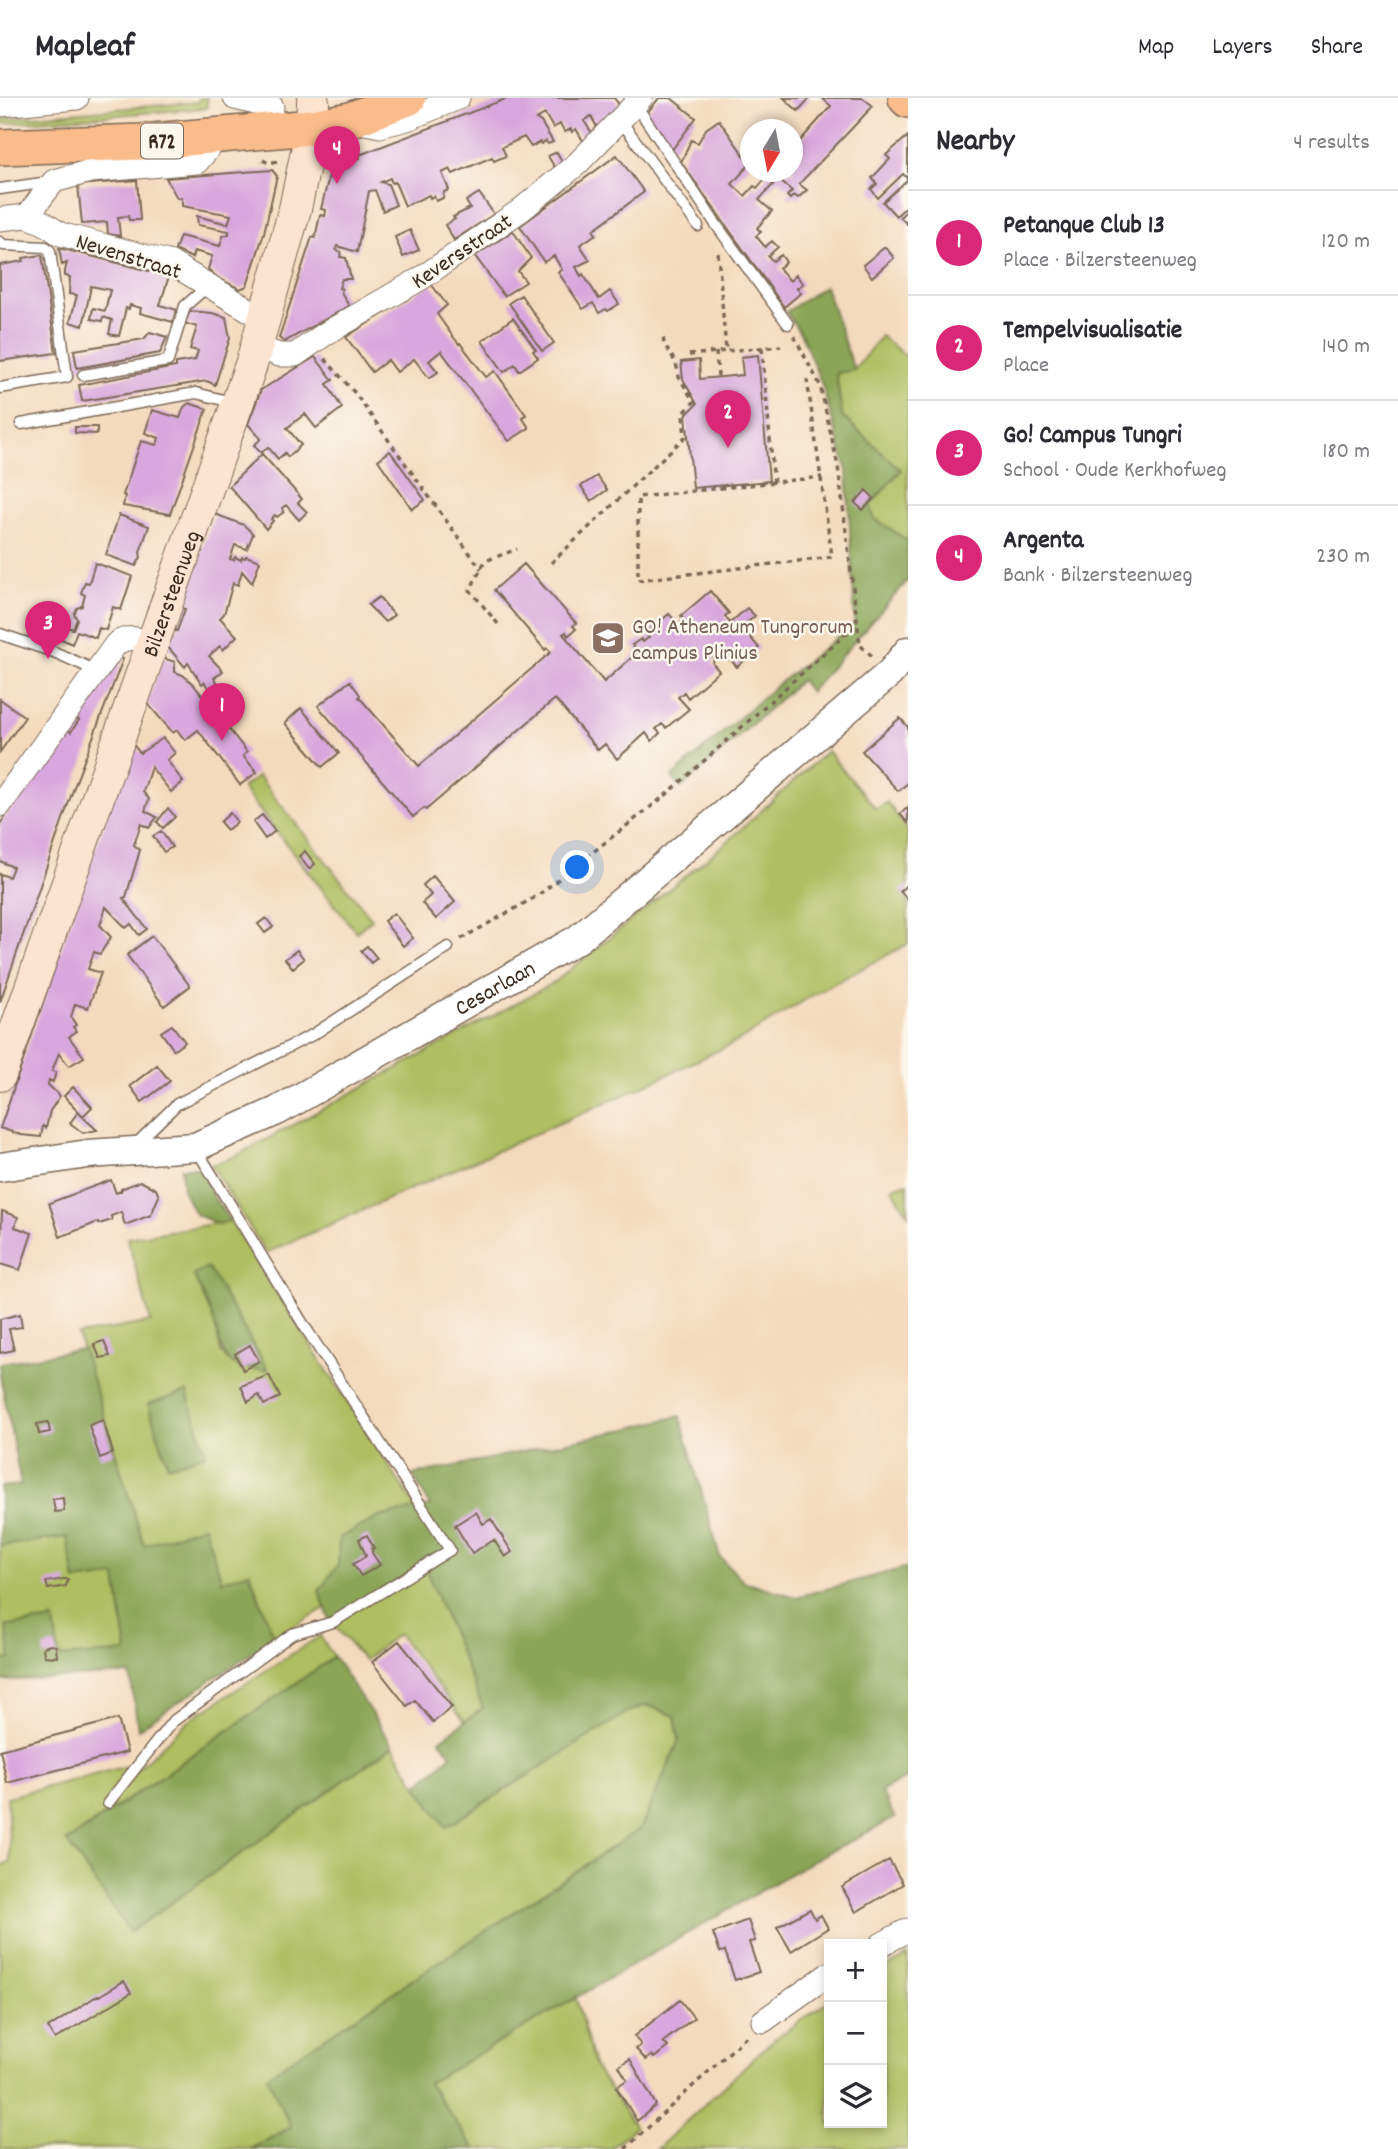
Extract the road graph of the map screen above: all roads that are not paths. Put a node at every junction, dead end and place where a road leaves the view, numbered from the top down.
1 (77, 98) edge
2 (235, 98) edge
3 (408, 98) edge
4 (458, 98) edge
5 (38, 99) edge
6 (0, 104) edge
7 (272, 107) junction
8 (633, 108) edge
9 (325, 109) edge
10 (0, 130) edge
11 (219, 136) junction
12 (0, 147) edge
13 (54, 181) junction
14 (0, 189) edge
15 (27, 216) junction
16 (0, 219) edge
17 (698, 226) dead end
18 (0, 242) edge
19 (209, 285) junction
20 (788, 324) road end
21 (260, 333) junction
22 (83, 375) dead end
23 (0, 388) edge
24 (238, 403) junction
25 (22, 424) dead end
26 (0, 634) edge
27 (151, 642) junction
28 (908, 651) edge
29 (97, 671) junction
30 (0, 805) edge
31 (448, 947) road end
32 (0, 1075) edge
33 (195, 1147) junction
34 (128, 1152) junction
35 (0, 1167) edge
36 (108, 1803) dead end
37 (908, 1930) edge
38 (887, 1941) edge
39 (824, 1978) edge
40 (763, 2021) road end

1 - 5 street
2 - 7 street
3 - 9 main road, R72
4 - 9 street
5 - 6 street
7 - 9 main road, R72
7 - 10 main road, R72
8 - 17 lane
8 - 20 lane
8 - 21 street, Keversstraat
9 - 11 main road, R72
9 - 21 main road, Bilzersteenweg
11 - 12 main road, R72
11 - 13 street
13 - 14 lane
13 - 15 street
15 - 16 street
15 - 19 street, Nevenstraat
18 - 23 lane
19 - 21 street, Nevenstraat
19 - 22 lane
21 - 24 main road, Bilzersteenweg
24 - 25 lane
24 - 27 main road, Bilzersteenweg
26 - 29 lane
27 - 29 street
27 - 32 main road, Bilzersteenweg
28 - 33 street, Cesarlaan
29 - 30 street
31 - 34 lane
33 - 34 street, Cesarlaan
33 - 36 lane
34 - 35 street, Cesarlaan
37 - 38 street
39 - 40 street

